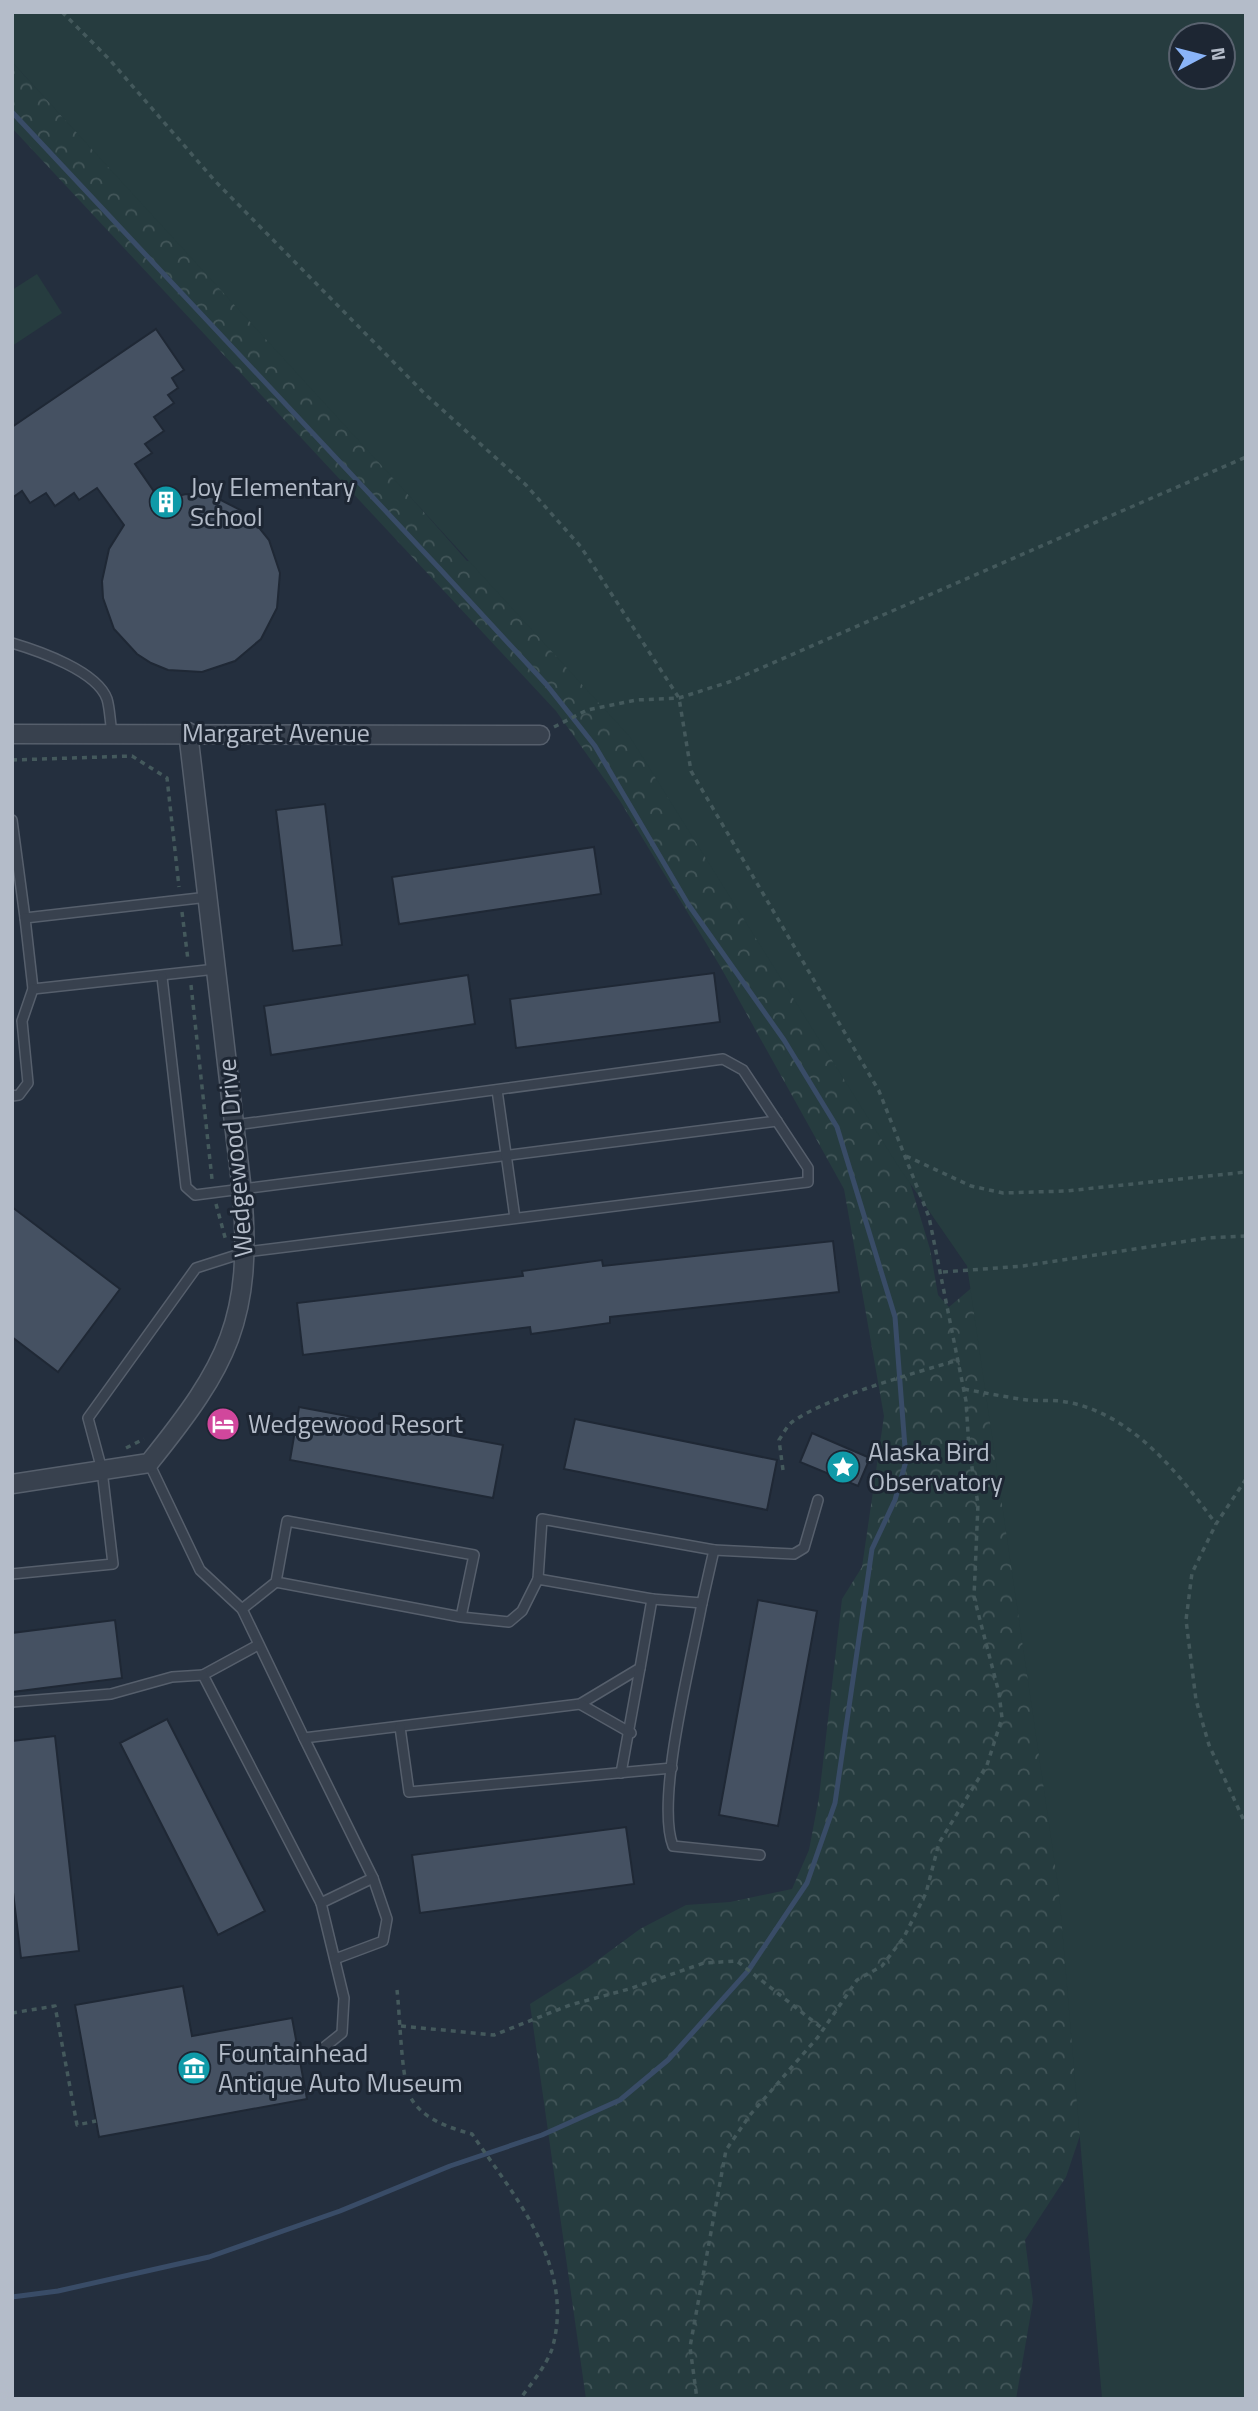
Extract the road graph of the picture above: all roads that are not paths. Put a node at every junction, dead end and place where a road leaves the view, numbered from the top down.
1 (12, 643) edge
2 (547, 731) road end
3 (112, 732) junction
4 (188, 732) junction
5 (12, 734) edge
6 (12, 820) edge
7 (208, 897) junction
8 (25, 918) junction
9 (216, 969) junction
10 (162, 976) junction
11 (33, 989) junction
12 (17, 1022) edge
13 (497, 1090) junction
14 (12, 1096) edge
15 (777, 1121) junction
16 (235, 1125) junction
17 (505, 1155) junction
18 (242, 1191) junction
19 (515, 1218) junction
20 (246, 1252) junction
21 (149, 1463) junction
22 (102, 1470) junction
23 (12, 1484) edge
24 (818, 1500) dead end
25 (714, 1550) junction
26 (12, 1574) edge
27 (538, 1579) junction
28 (276, 1582) junction
29 (652, 1598) junction
30 (702, 1603) junction
31 (242, 1609) junction
32 (461, 1617) junction
33 (258, 1645) junction
34 (640, 1668) junction
35 (203, 1675) junction
36 (12, 1702) edge
37 (580, 1704) junction
38 (400, 1727) junction
39 (631, 1733) junction
40 (304, 1738) junction
41 (672, 1768) junction
42 (621, 1773) junction
43 (760, 1855) dead end
44 (373, 1878) junction
45 (321, 1903) junction
46 (335, 1959) junction
47 (322, 2049) dead end

1 - 3 lane
2 - 4 street, Margaret Avenue
3 - 4 street, Margaret Avenue
3 - 5 street, Margaret Avenue
4 - 7 street, Wedgewood Drive
6 - 8 lane
7 - 8 lane
7 - 9 street, Wedgewood Drive
8 - 11 lane
9 - 10 lane
9 - 16 street, Wedgewood Drive
10 - 11 lane
10 - 18 lane
11 - 12 lane
12 - 14 lane
13 - 15 lane
13 - 16 lane
13 - 17 lane
15 - 17 lane
15 - 19 lane
16 - 18 street, Wedgewood Drive
17 - 18 lane
17 - 19 lane
18 - 20 street, Wedgewood Drive
19 - 20 lane
20 - 21 street, Wedgewood Drive
20 - 22 lane
21 - 22 street
21 - 31 lane
22 - 23 street
22 - 26 lane
24 - 25 lane
25 - 27 lane
25 - 30 lane
27 - 29 lane
27 - 32 lane
28 - 31 lane
28 - 32 lane
28 - 32 lane
29 - 30 lane
29 - 34 lane
30 - 41 lane
31 - 33 lane
33 - 35 lane
33 - 40 lane
34 - 37 lane
34 - 39 lane
35 - 36 lane
35 - 45 lane
37 - 38 lane
37 - 39 lane
38 - 40 lane
38 - 42 lane
39 - 42 lane
40 - 44 lane
41 - 42 lane
41 - 43 lane
44 - 45 lane
44 - 46 lane
45 - 46 lane
46 - 47 lane

